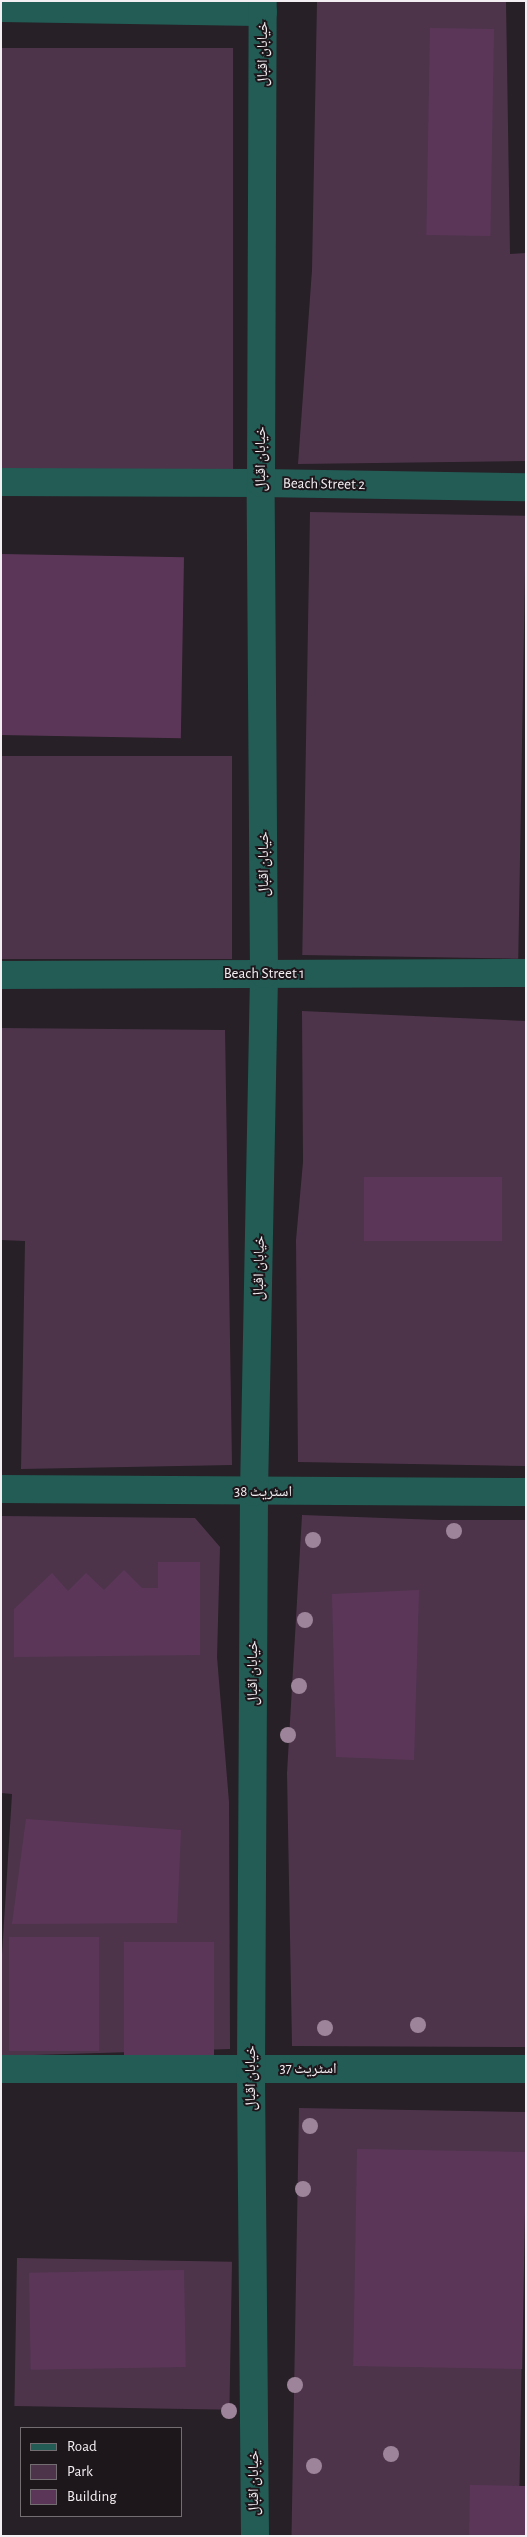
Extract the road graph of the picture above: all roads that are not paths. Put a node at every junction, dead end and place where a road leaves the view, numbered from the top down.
1 (263, 6) edge
2 (1, 8) edge
3 (1, 482) edge
4 (261, 482) junction
5 (526, 487) edge
6 (526, 973) edge
7 (264, 974) junction
8 (1, 975) edge
9 (1, 1489) edge
10 (254, 1492) junction
11 (526, 1492) edge
12 (1, 2069) edge
13 (251, 2069) junction
14 (526, 2069) edge
15 (255, 2536) edge

1 - 2 street
1 - 4 street, خیابان اقبال
3 - 4 street, Beach Street 2
4 - 5 street, Beach Street 2
4 - 7 street, خیابان اقبال
6 - 7 street, Beach Street 1
7 - 8 street, Beach Street 1
7 - 10 street, خیابان اقبال
9 - 10 street, اسٹریٹ 38
10 - 11 street, اسٹریٹ 38
10 - 13 street, خیابان اقبال
12 - 13 street, اسٹریٹ 37
13 - 14 street, اسٹریٹ 37
13 - 15 street, خیابان اقبال

